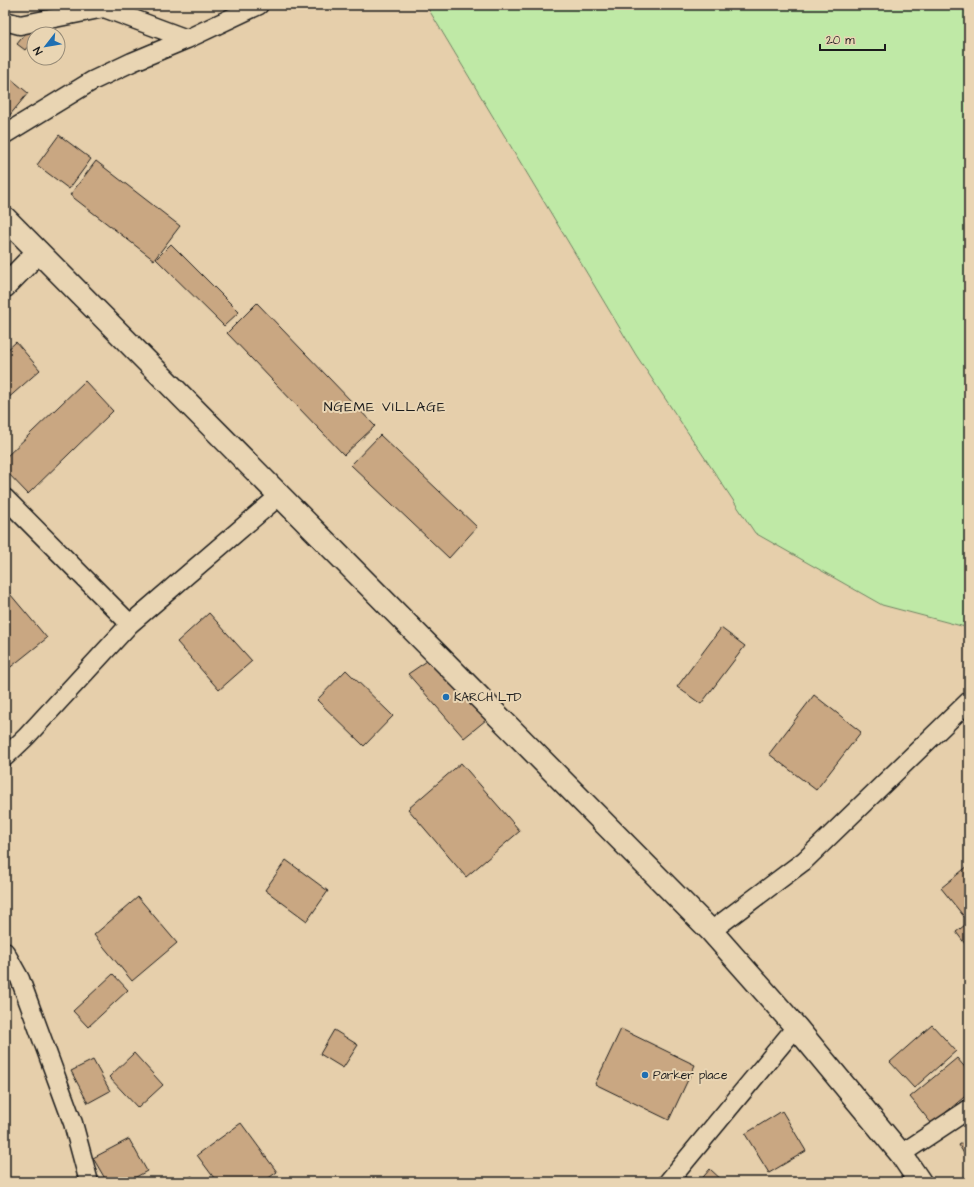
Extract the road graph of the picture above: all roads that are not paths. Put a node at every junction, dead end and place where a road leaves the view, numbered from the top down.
1 (259, 5) edge
2 (5, 21) edge
3 (187, 39) junction
4 (5, 134) edge
5 (5, 218) edge
6 (38, 252) junction
7 (5, 286) edge
8 (280, 496) junction
9 (5, 498) edge
10 (130, 624) junction
11 (969, 701) edge
12 (5, 757) edge
13 (711, 931) junction
14 (5, 952) edge
15 (796, 1027) junction
16 (969, 1109) edge
17 (901, 1154) junction
18 (89, 1182) edge
19 (668, 1182) edge
20 (920, 1182) edge

1 - 3 street
2 - 3 street
3 - 4 street
5 - 6 main road
6 - 7 main road
6 - 8 main road
8 - 10 street
8 - 13 main road
9 - 10 street
10 - 12 street
11 - 13 street
13 - 15 main road
14 - 18 street
15 - 17 main road
15 - 19 street
16 - 17 street
17 - 20 main road

